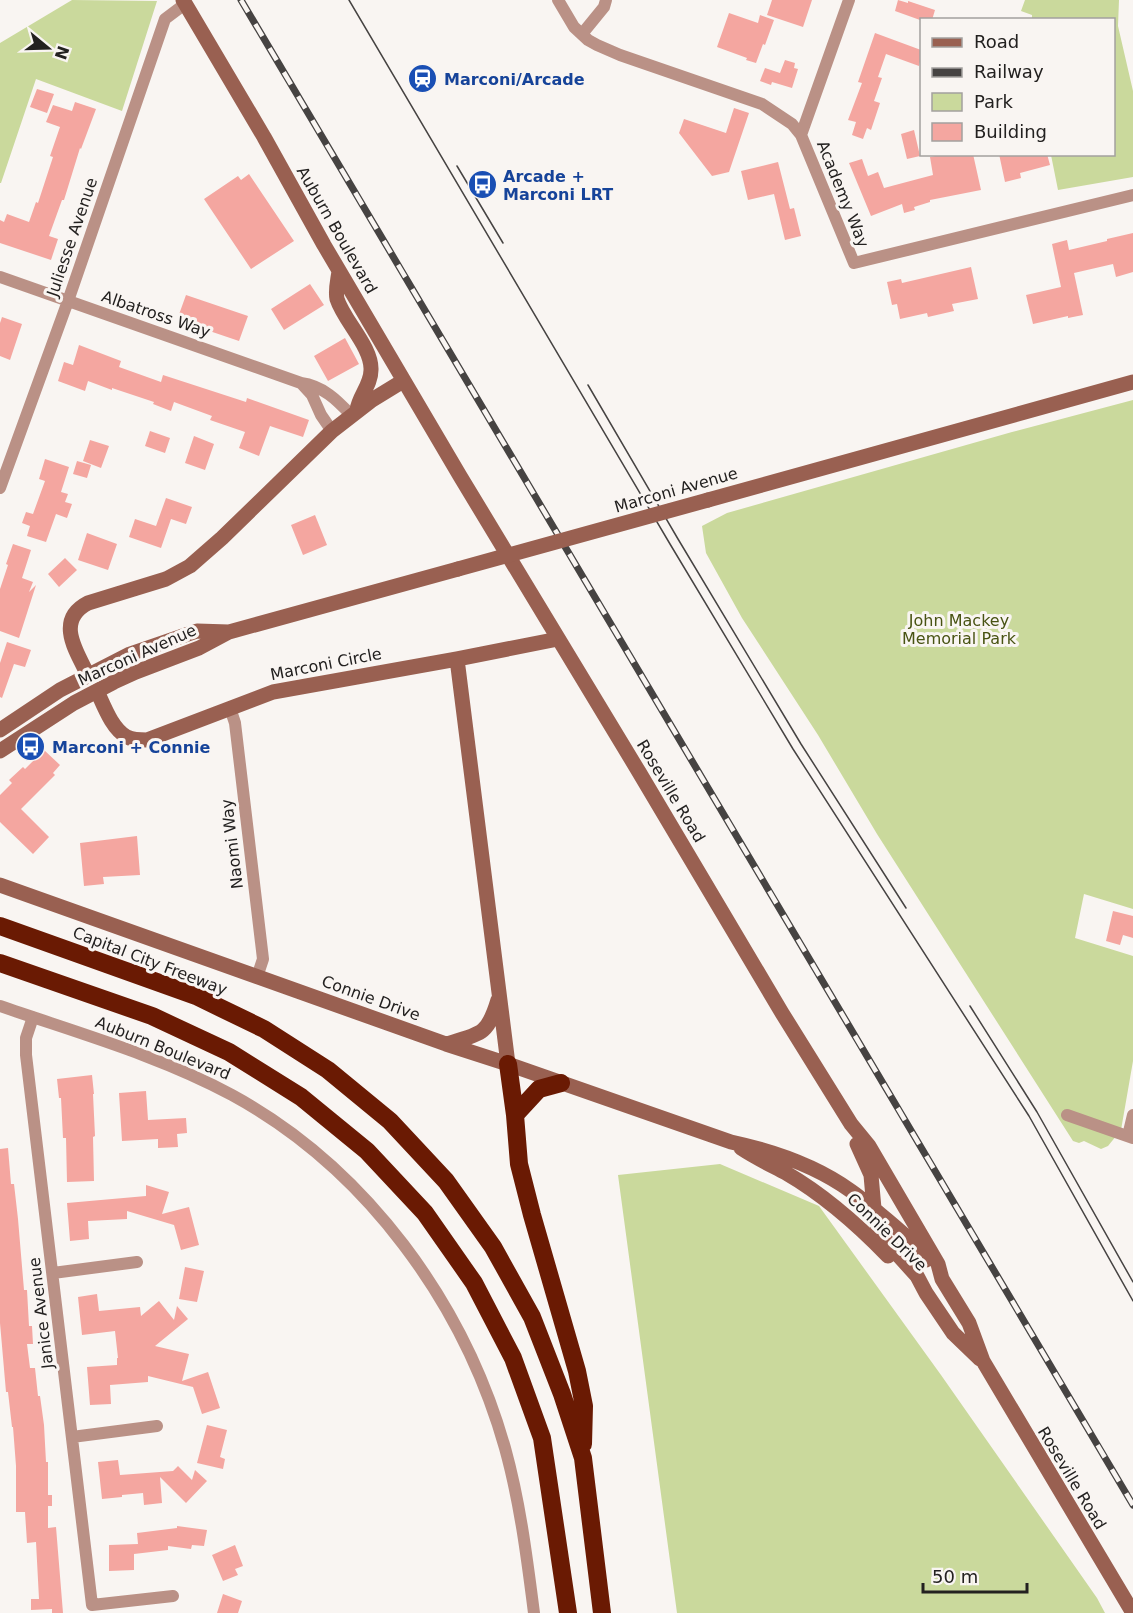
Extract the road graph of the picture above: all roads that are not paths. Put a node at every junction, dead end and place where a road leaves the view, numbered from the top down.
1 (558, 0) edge
2 (606, 0) edge
3 (849, 0) edge
4 (184, 2) edge
5 (582, 34) junction
6 (801, 135) junction
7 (1133, 195) edge
8 (339, 271) junction
9 (0, 277) edge
10 (68, 301) junction
11 (403, 381) junction
12 (1133, 382) edge
13 (302, 383) junction
14 (354, 413) junction
15 (332, 430) junction
16 (460, 476) joint
17 (0, 488) edge
18 (230, 632) junction
19 (558, 639) junction
20 (457, 659) junction
21 (88, 675) junction
22 (97, 691) junction
23 (231, 708) junction
24 (0, 730) edge
25 (0, 751) edge
26 (0, 885) edge
27 (0, 926) edge
28 (0, 963) edge
29 (257, 977) junction
30 (499, 997) junction
31 (0, 1006) edge
32 (33, 1017) junction
33 (446, 1044) junction
34 (508, 1064) junction
35 (561, 1083) junction
36 (515, 1115) junction
37 (1066, 1115) dead end
38 (1133, 1115) edge
39 (851, 1124) junction
40 (1131, 1137) edge
41 (731, 1142) junction
42 (874, 1209) junction
43 (137, 1262) dead end
44 (53, 1273) junction
45 (942, 1279) junction
46 (926, 1293) junction
47 (983, 1361) junction
48 (158, 1426) dead end
49 (72, 1437) junction
50 (583, 1458) junction
51 (173, 1596) dead end
52 (534, 1613) edge
53 (568, 1613) edge
54 (602, 1613) edge
55 (1133, 1613) edge

1 - 5 street, Academy Way
2 - 5 street
3 - 6 street
4 - 8 main road, Auburn Boulevard
4 - 10 street, Juliesse Avenue
5 - 6 street, Academy Way
6 - 7 street, Academy Way
8 - 11 main road, Auburn Boulevard
8 - 14 main road
9 - 10 street, Albatross Way
10 - 13 street, Albatross Way
10 - 17 street, Juliesse Avenue
11 - 14 main road, Marconi Avenue
11 - 16 main road, Auburn Boulevard
12 - 18 main road, Marconi Avenue, bridge
13 - 14 street, Albatross Way
13 - 15 street
14 - 15 main road, Marconi Avenue
15 - 21 main road, Marconi Avenue
16 - 19 main road, Roseville Road
18 - 21 main road, Marconi Avenue
18 - 22 main road, Marconi Avenue
19 - 20 main road, Marconi Circle
19 - 39 main road, Roseville Road
20 - 23 main road, Marconi Circle
20 - 30 main road
21 - 24 main road, Marconi Avenue
22 - 23 main road, Marconi Circle
22 - 25 main road, Marconi Avenue
23 - 29 street, Naomi Way
26 - 29 main road, Connie Drive
27 - 50 highway, Capital City Freeway
28 - 53 highway
29 - 33 main road, Connie Drive
30 - 33 main road
30 - 34 main road
31 - 32 street, Auburn Boulevard
32 - 44 street, Janice Avenue
32 - 52 street, Auburn Boulevard
33 - 34 main road, Connie Drive
34 - 35 main road, Connie Drive
34 - 36 highway
35 - 36 highway
35 - 41 main road, Connie Drive
36 - 50 highway
37 - 40 street
38 - 40 street
39 - 42 main road, Roseville Road
39 - 45 main road, Roseville Road
41 - 42 main road, Connie Drive
41 - 46 main road, Connie Drive
42 - 45 main road, Connie Drive
42 - 46 main road, Roseville Road
43 - 44 street
44 - 49 street, Janice Avenue
45 - 47 main road, Roseville Road
46 - 47 main road, Roseville Road
47 - 55 main road, Roseville Road
48 - 49 street
49 - 51 street, Janice Avenue
50 - 54 highway, Capital City Freeway

